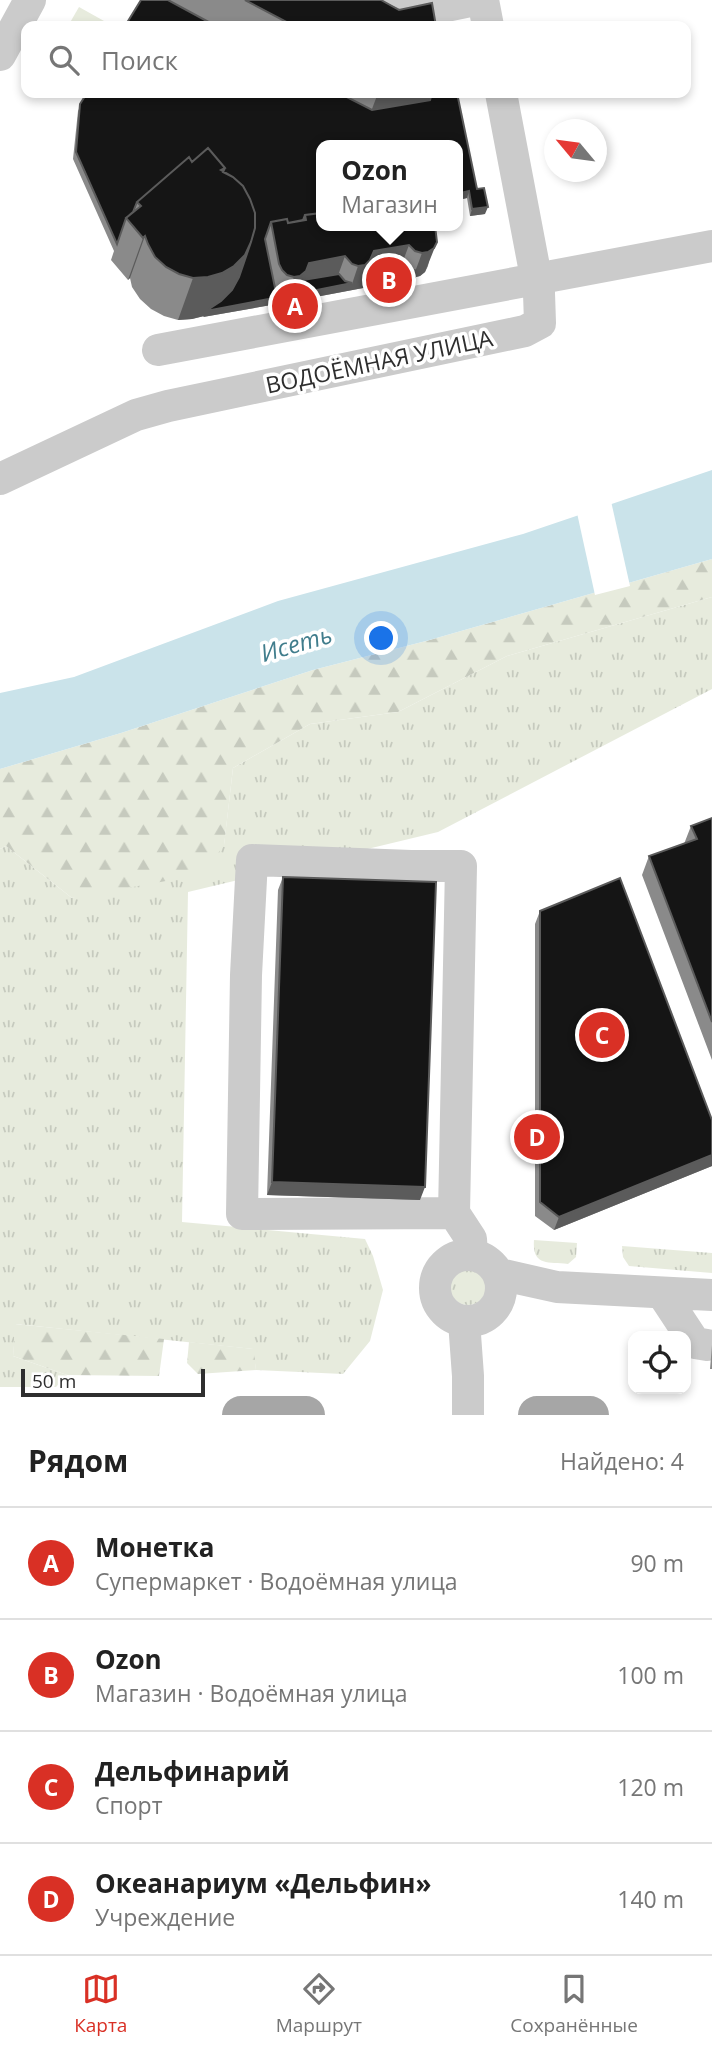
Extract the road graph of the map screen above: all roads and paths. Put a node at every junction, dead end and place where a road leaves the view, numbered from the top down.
1 (30, 0) edge
2 (388, 0) edge
3 (475, 0) edge
4 (483, 0) edge
5 (487, 21) edge
6 (0, 55) edge
7 (502, 98) edge
8 (712, 246) edge
9 (536, 279) junction
10 (158, 350) dead end
11 (0, 479) edge
12 (454, 1213) junction
13 (471, 1255) junction
14 (499, 1274) junction
15 (662, 1293) junction
16 (712, 1295) edge
17 (464, 1321) junction
18 (708, 1345) dead end
19 (241, 1415) edge
20 (306, 1415) edge
21 (468, 1415) edge
22 (537, 1415) edge
23 (590, 1415) edge

1 - 6 street
2 - 3 street
4 - 5 street
7 - 9 street, ВОДОЁМНАЯ УЛИЦА
8 - 9 street
9 - 10 street
9 - 11 street, ВОДОЁМНАЯ УЛИЦА
12 - 12 street
12 - 13 street
13 - 14 street
13 - 17 street
14 - 15 street
14 - 17 street
15 - 16 street
15 - 18 street
17 - 21 street
19 - 20 main road
22 - 23 main road

